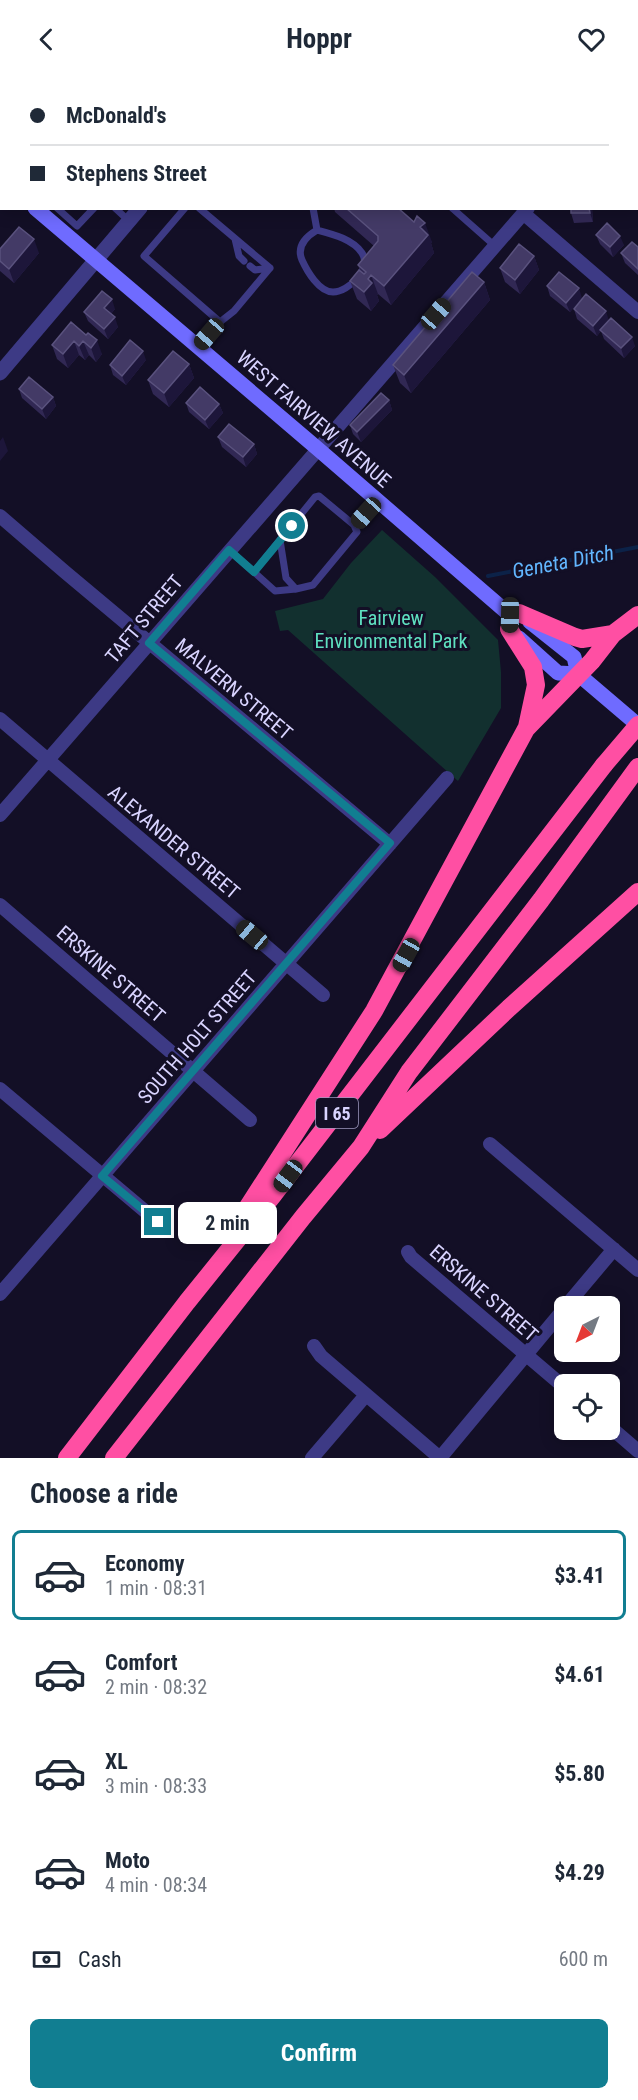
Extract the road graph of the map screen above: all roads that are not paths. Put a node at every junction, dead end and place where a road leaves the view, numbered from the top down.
1 (37, 210) edge
2 (59, 210) edge
3 (89, 210) edge
4 (117, 210) edge
5 (138, 210) edge
6 (183, 210) edge
7 (201, 210) edge
8 (314, 210) edge
9 (454, 210) edge
10 (526, 211) edge
11 (129, 221) junction
12 (317, 230) junction
13 (235, 238) junction
14 (495, 246) junction
15 (96, 260) junction
16 (244, 261) dead end
17 (250, 266) dead end
18 (270, 268) junction
19 (638, 312) edge
20 (220, 322) junction
21 (198, 347) junction
22 (0, 373) edge
23 (318, 449) junction
24 (377, 500) junction
25 (0, 516) edge
26 (354, 525) junction
27 (280, 540) junction
28 (229, 550) junction
29 (254, 572) junction
30 (296, 589) junction
31 (638, 615) edge
32 (513, 619) junction
33 (613, 634) junction
34 (149, 643) junction
35 (578, 674) junction
36 (0, 719) edge
37 (638, 725) edge
38 (526, 729) junction
39 (48, 760) junction
40 (638, 767) edge
41 (447, 778) dead end
42 (0, 815) edge
43 (390, 843) junction
44 (638, 892) edge
45 (0, 905) edge
46 (286, 964) junction
47 (323, 995) dead end
48 (194, 1071) junction
49 (0, 1089) edge
50 (250, 1120) dead end
51 (490, 1144) dead end
52 (361, 1147) junction
53 (102, 1176) junction
54 (158, 1222) dead end
55 (614, 1249) junction
56 (408, 1252) dead end
57 (638, 1270) edge
58 (0, 1294) edge
59 (575, 1296) edge
60 (188, 1302) junction
61 (554, 1321) edge
62 (314, 1346) dead end
63 (525, 1354) junction
64 (554, 1379) edge
65 (366, 1395) junction
66 (620, 1435) edge
67 (638, 1450) edge
68 (67, 1458) edge
69 (114, 1458) edge
70 (312, 1458) edge
71 (440, 1458) edge

1 - 15 main road, WEST FAIRVIEW AVENUE
2 - 3 lane
4 - 11 lane
5 - 11 street
6 - 20 lane
7 - 13 lane
8 - 12 lane
9 - 14 lane
10 - 14 street, TAFT STREET
10 - 19 street
11 - 15 street
12 - 12 lane
13 - 16 lane
13 - 18 lane
14 - 23 street, TAFT STREET
15 - 21 main road, WEST FAIRVIEW AVENUE
15 - 22 street
17 - 18 lane
18 - 20 lane
20 - 21 lane
21 - 23 main road, WEST FAIRVIEW AVENUE
23 - 24 main road, WEST FAIRVIEW AVENUE
23 - 28 street, TAFT STREET
24 - 26 lane
24 - 32 main road, WEST FAIRVIEW AVENUE
25 - 34 street, MALVERN STREET
26 - 27 lane
26 - 30 lane
27 - 29 lane
27 - 30 lane
28 - 29 lane
28 - 34 street, TAFT STREET
29 - 30 lane
31 - 33 highway
32 - 33 highway
32 - 35 main road, WEST FAIRVIEW AVENUE
32 - 35 main road, WEST FAIRVIEW AVENUE
32 - 38 highway
33 - 35 highway
34 - 39 street, TAFT STREET
34 - 43 street, MALVERN STREET
35 - 37 main road, WEST FAIRVIEW AVENUE
35 - 38 highway
36 - 39 street, ALEXANDER STREET
37 - 60 highway, I 65, bridge
38 - 60 highway
39 - 42 street, TAFT STREET
39 - 46 street, ALEXANDER STREET
40 - 52 highway, I 65
41 - 43 street, SOUTH HOLT STREET
43 - 46 street, SOUTH HOLT STREET
44 - 52 highway
45 - 48 street, ERSKINE STREET
46 - 47 street, ALEXANDER STREET
46 - 48 street, SOUTH HOLT STREET
48 - 50 street, ERSKINE STREET
48 - 53 street, SOUTH HOLT STREET
49 - 53 street
51 - 55 street
52 - 69 highway, I 65
53 - 54 street
53 - 58 street, SOUTH HOLT STREET
55 - 57 street
55 - 59 street
56 - 63 street, ERSKINE STREET
60 - 68 highway, I 65
61 - 63 street
62 - 65 street
63 - 64 street, ERSKINE STREET
63 - 71 street
65 - 70 street
65 - 71 street
66 - 67 street

